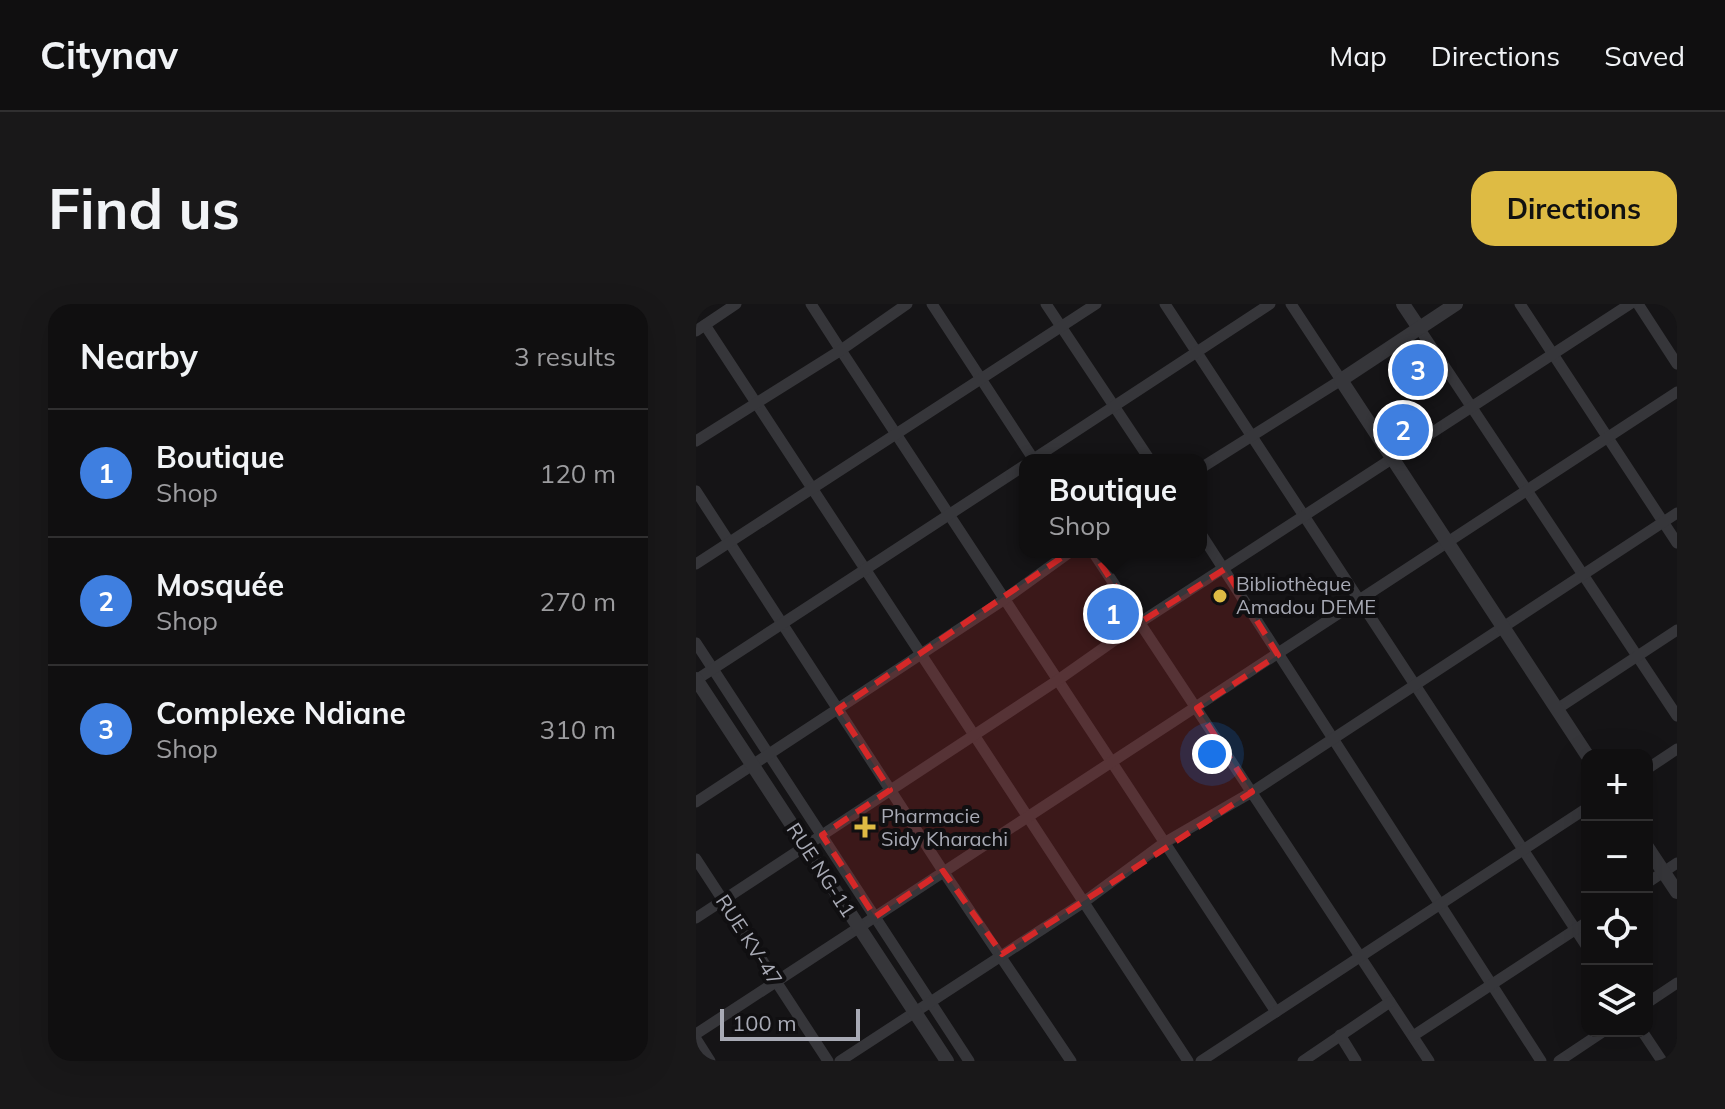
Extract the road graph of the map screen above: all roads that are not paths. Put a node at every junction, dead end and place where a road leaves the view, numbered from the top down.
1 (736, 304) edge
2 (811, 304) edge
3 (907, 304) edge
4 (932, 304) edge
5 (1046, 304) edge
6 (1096, 304) edge
7 (1165, 304) edge
8 (1270, 304) edge
9 (1291, 304) edge
10 (1403, 304) edge
11 (1456, 304) edge
12 (1520, 304) edge
13 (1630, 304) edge
14 (1638, 304) edge
15 (1061, 326) junction
16 (700, 328) edge
17 (1419, 328) junction
18 (841, 350) junction
19 (1197, 352) junction
20 (1554, 355) junction
21 (1677, 364) edge
22 (981, 379) junction
23 (1341, 380) junction
24 (1677, 392) edge
25 (755, 402) junction
26 (1114, 407) junction
27 (1473, 409) junction
28 (897, 434) junction
29 (1608, 436) junction
30 (1253, 437) junction
31 (696, 441) edge
32 (1029, 454) edge
33 (1042, 454) edge
34 (1146, 454) edge
35 (1394, 460) junction
36 (1207, 464) edge
37 (1019, 469) edge
38 (812, 488) junction
39 (696, 491) edge
40 (1526, 491) junction
41 (1677, 513) edge
42 (950, 514) junction
43 (1302, 515) junction
44 (1663, 522) junction
45 (729, 542) junction
46 (1207, 543) edge
47 (1449, 543) junction
48 (1677, 543) edge
49 (1062, 558) edge
50 (1097, 558) edge
51 (696, 564) edge
52 (865, 569) junction
53 (1225, 569) junction
54 (1583, 575) junction
55 (1002, 601) junction
56 (1358, 601) junction
57 (1139, 623) junction
58 (782, 624) junction
59 (1503, 627) junction
60 (1677, 630) edge
61 (696, 643) edge
62 (921, 655) junction
63 (1278, 655) junction
64 (1637, 656) junction
65 (713, 669) junction
66 (696, 680) edge
67 (1058, 680) junction
68 (1415, 685) junction
69 (1197, 708) junction
70 (838, 709) junction
71 (1557, 709) junction
72 (1677, 716) edge
73 (974, 735) junction
74 (1331, 740) junction
75 (1583, 749) edge
76 (1677, 749) edge
77 (770, 754) junction
78 (1111, 760) junction
79 (753, 765) junction
80 (1653, 765) edge
81 (890, 790) junction
82 (1252, 792) junction
83 (696, 802) edge
84 (1581, 812) edge
85 (1027, 816) junction
86 (822, 835) junction
87 (1164, 843) junction
88 (806, 846) junction
89 (1523, 850) junction
90 (1653, 856) edge
91 (696, 859) edge
92 (1677, 863) edge
93 (943, 871) junction
94 (1663, 872) junction
95 (1653, 879) edge
96 (1677, 892) edge
97 (723, 900) junction
98 (1084, 902) junction
99 (1439, 905) junction
100 (875, 917) junction
101 (696, 918) edge
102 (1581, 926) edge
103 (859, 927) junction
104 (1575, 930) junction
105 (1581, 938) edge
106 (1002, 954) junction
107 (1360, 957) junction
108 (776, 981) junction
109 (1677, 983) edge
110 (1491, 985) junction
111 (1653, 999) edge
112 (931, 1002) junction
113 (1390, 1002) junction
114 (915, 1012) junction
115 (1276, 1012) junction
116 (1340, 1035) junction
117 (696, 1036) edge
118 (1413, 1036) junction
119 (1595, 1037) edge
120 (1646, 1037) edge
121 (1208, 1059) edge
122 (710, 1061) edge
123 (828, 1061) edge
124 (840, 1061) edge
125 (947, 1061) edge
126 (969, 1061) edge
127 (1071, 1061) edge
128 (1188, 1061) edge
129 (1303, 1061) edge
130 (1356, 1061) edge
131 (1429, 1061) edge
132 (1541, 1061) edge
133 (1559, 1061) edge
134 (1662, 1061) edge

1 - 16 street
2 - 18 street
3 - 18 street
4 - 22 street
5 - 15 street
6 - 15 street
7 - 19 street
8 - 19 street
9 - 23 street
10 - 17 street
11 - 17 street
12 - 20 street
13 - 20 street
14 - 21 street
15 - 22 street
15 - 26 street
16 - 25 street
17 - 23 street
17 - 27 street
18 - 25 street
18 - 28 street
19 - 26 street
19 - 30 street
20 - 27 street
20 - 29 street
22 - 28 street
22 - 32 street
23 - 30 street
23 - 35 street
24 - 29 street
25 - 31 street
25 - 38 street
26 - 33 street
26 - 34 street
27 - 35 street
27 - 40 street
28 - 38 street
28 - 42 street
29 - 40 street
29 - 44 street
30 - 36 street
30 - 43 street
35 - 43 street
35 - 47 street
37 - 42 street
38 - 45 street
38 - 52 street
39 - 45 street
40 - 47 street
40 - 54 street
41 - 44 street
42 - 52 street
42 - 55 street
43 - 53 street
43 - 56 street
44 - 48 street
44 - 54 street
45 - 51 street
45 - 58 street
46 - 53 street
47 - 56 street
47 - 59 street
49 - 55 street
50 - 57 street
52 - 58 street
52 - 62 street
53 - 57 street
53 - 63 street
54 - 59 street
54 - 64 street
55 - 62 street
55 - 67 street
56 - 63 street
56 - 68 street
57 - 67 street
57 - 69 street
58 - 65 street
58 - 70 street
59 - 68 street
59 - 71 street
60 - 64 street
61 - 65 street
62 - 70 street
62 - 73 street
63 - 69 street
63 - 74 street
64 - 71 street
64 - 72 street
65 - 66 street
65 - 77 street
66 - 79 street, RUE NG-11
67 - 73 street
67 - 78 street
68 - 74 street
68 - 89 street
69 - 78 street
69 - 82 street
70 - 77 street
70 - 81 street
71 - 75 street
73 - 81 street
73 - 85 street
74 - 82 street
74 - 99 street
76 - 80 street
77 - 79 street
77 - 86 street
78 - 85 street
78 - 87 street
79 - 83 street
79 - 88 street, RUE NG-11
81 - 86 street
81 - 93 street
82 - 87 street
82 - 107 street
84 - 89 street
85 - 93 street
85 - 98 street
86 - 88 street
86 - 100 street
87 - 98 street
87 - 115 street
88 - 97 street
88 - 103 street, RUE NG-11
89 - 99 street
89 - 104 street
90 - 94 street
91 - 97 street, RUE KV-47
92 - 94 street
93 - 100 street
93 - 106 street
94 - 95 street
94 - 96 street
97 - 101 street
97 - 108 street, RUE KV-47
98 - 106 street
98 - 128 street
99 - 107 street
99 - 110 street
100 - 103 street
100 - 112 street
102 - 104 street
103 - 108 street
103 - 114 street, RUE NG-11
104 - 105 street
104 - 110 street
106 - 112 street
106 - 127 street
107 - 113 street
107 - 115 street
108 - 117 street
108 - 123 street, RUE KV-47
109 - 111 street
110 - 118 street
110 - 132 street
112 - 114 street
112 - 126 street
113 - 116 street
113 - 118 street
114 - 124 street
114 - 125 street, RUE NG-11
115 - 121 street
116 - 129 street
116 - 130 street
117 - 122 street
118 - 131 street
119 - 133 street
120 - 134 street

